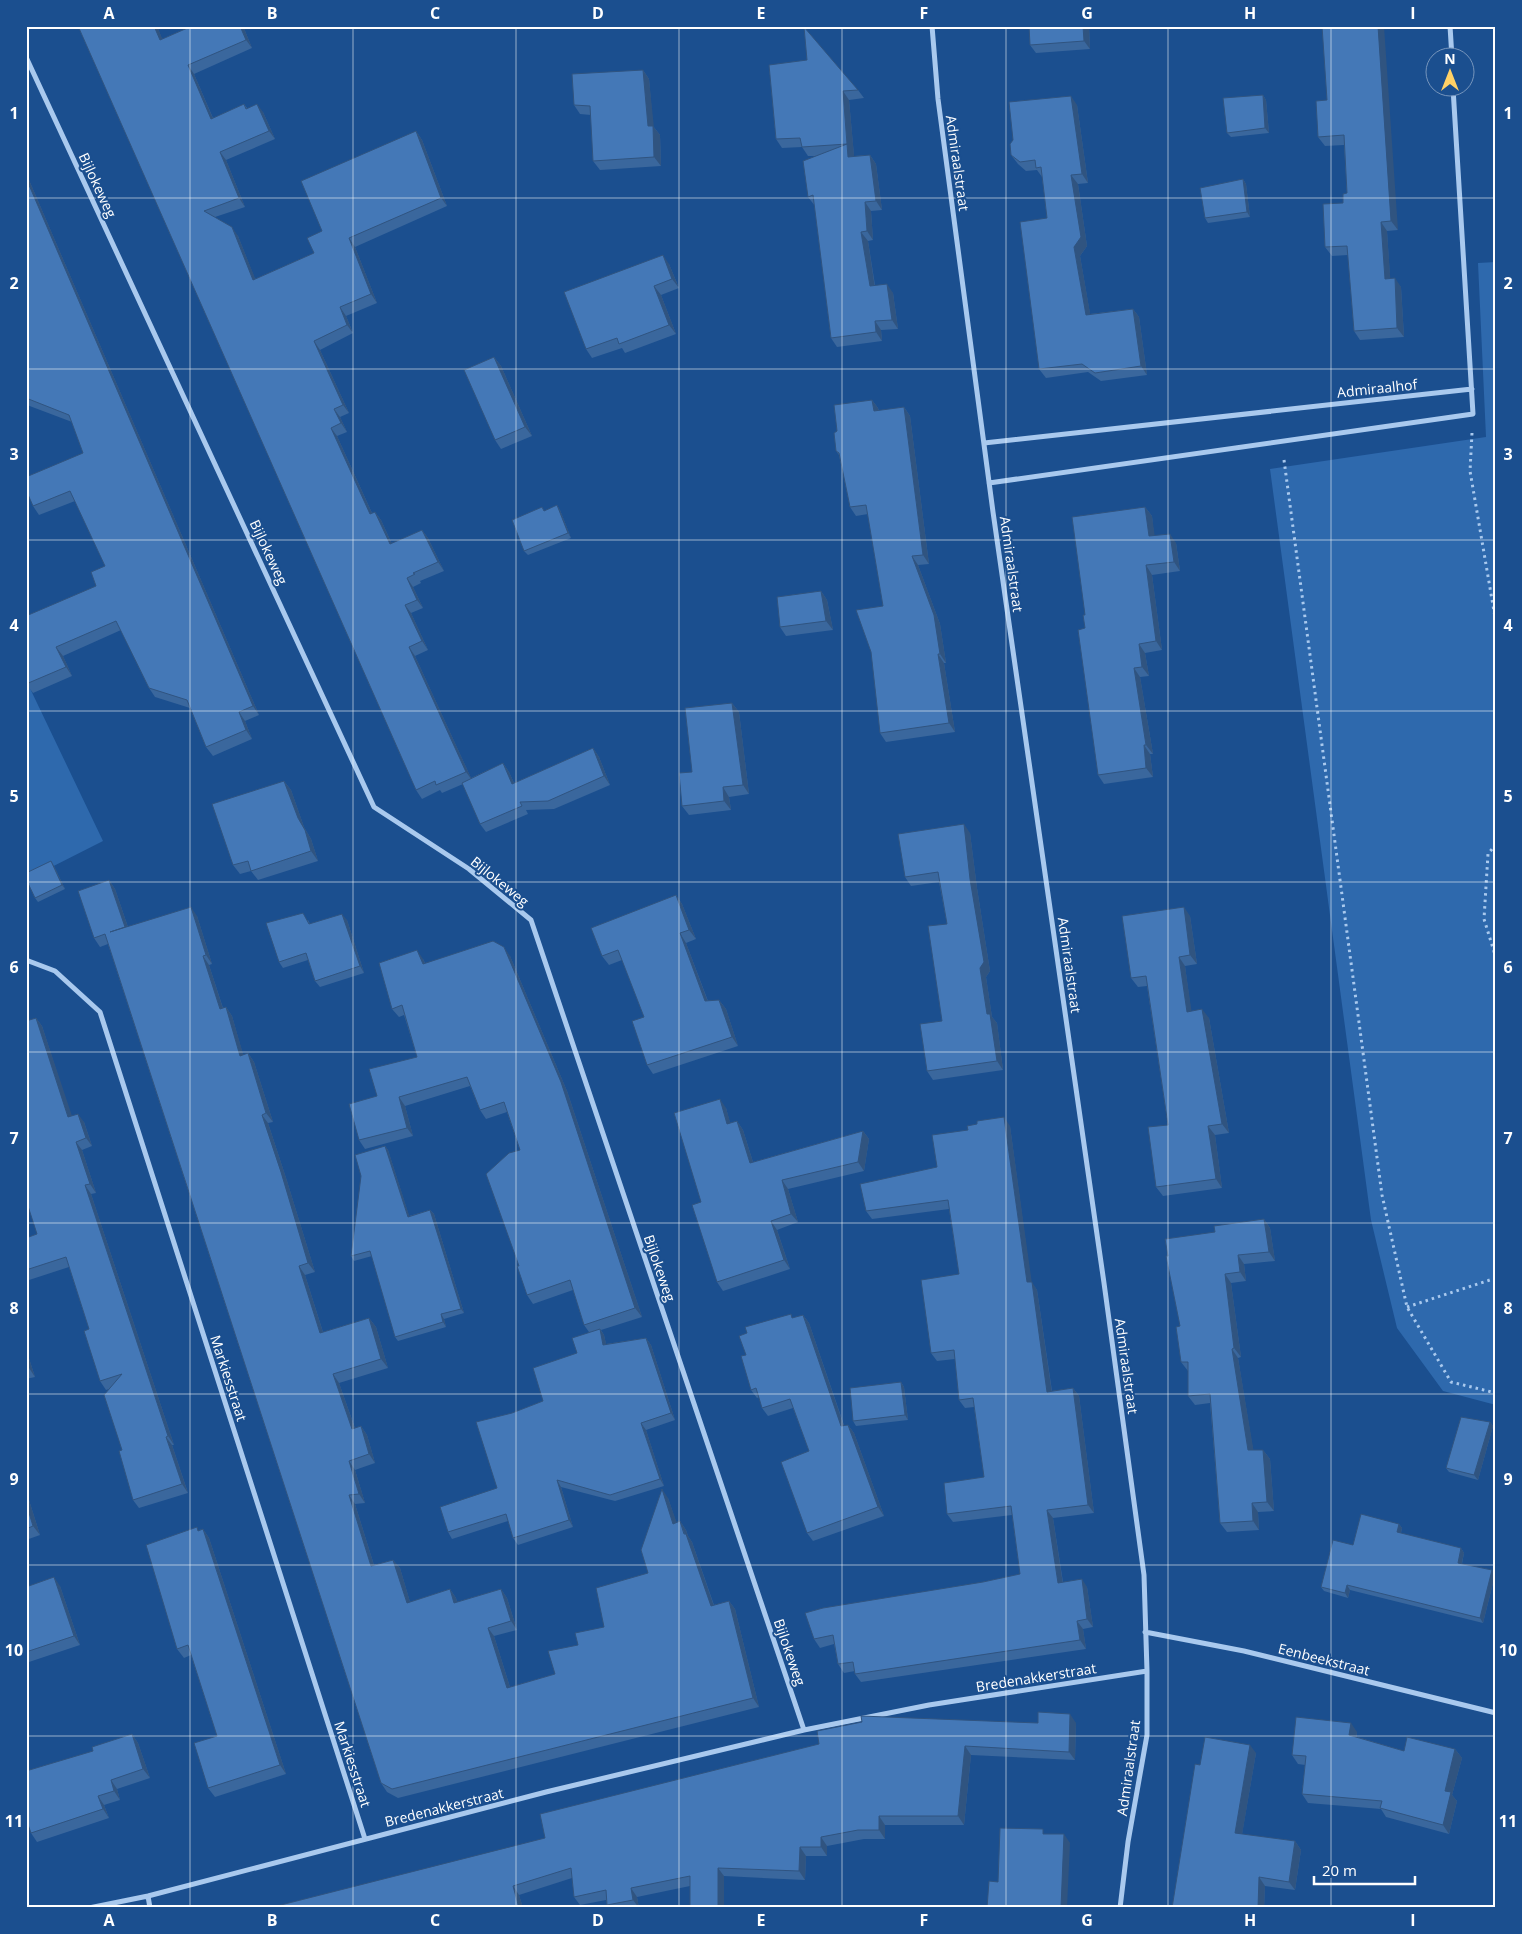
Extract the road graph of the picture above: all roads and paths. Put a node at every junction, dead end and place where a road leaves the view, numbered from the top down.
1 (932, 26) edge
2 (1450, 26) edge
3 (1451, 48) edge
4 (26, 58) edge
5 (1454, 98) edge
6 (1472, 389) junction
7 (1473, 414) junction
8 (1281, 442) junction
9 (984, 443) junction
10 (989, 483) junction
11 (1496, 623) edge
12 (1496, 844) edge
13 (1496, 958) edge
14 (26, 960) edge
15 (1496, 1278) edge
16 (1407, 1307) junction
17 (1496, 1394) edge
18 (1146, 1632) junction
19 (1147, 1670) junction
20 (1496, 1713) edge
21 (804, 1730) junction
22 (365, 1839) junction
23 (148, 1896) junction
24 (89, 1908) edge
25 (150, 1908) edge
26 (1120, 1908) edge

1 - 9 street, Admiraalstraat
2 - 3 street
4 - 21 street, Bijlokeweg
5 - 6 street
6 - 7 street
6 - 9 street, Admiraalhof
7 - 8 street
7 - 11 path
8 - 10 street
8 - 16 path
9 - 10 street, Admiraalstraat
10 - 18 street, Admiraalstraat
12 - 13 path
14 - 22 street, Markiesstraat
15 - 16 path
16 - 17 path
18 - 19 street, Admiraalstraat
18 - 20 street, Eenbeekstraat
19 - 21 street, Bredenakkerstraat
19 - 26 street, Admiraalstraat
21 - 22 street, Bredenakkerstraat
22 - 23 street, Bredenakkerstraat
23 - 24 street, Bredenakkerstraat
23 - 25 street

